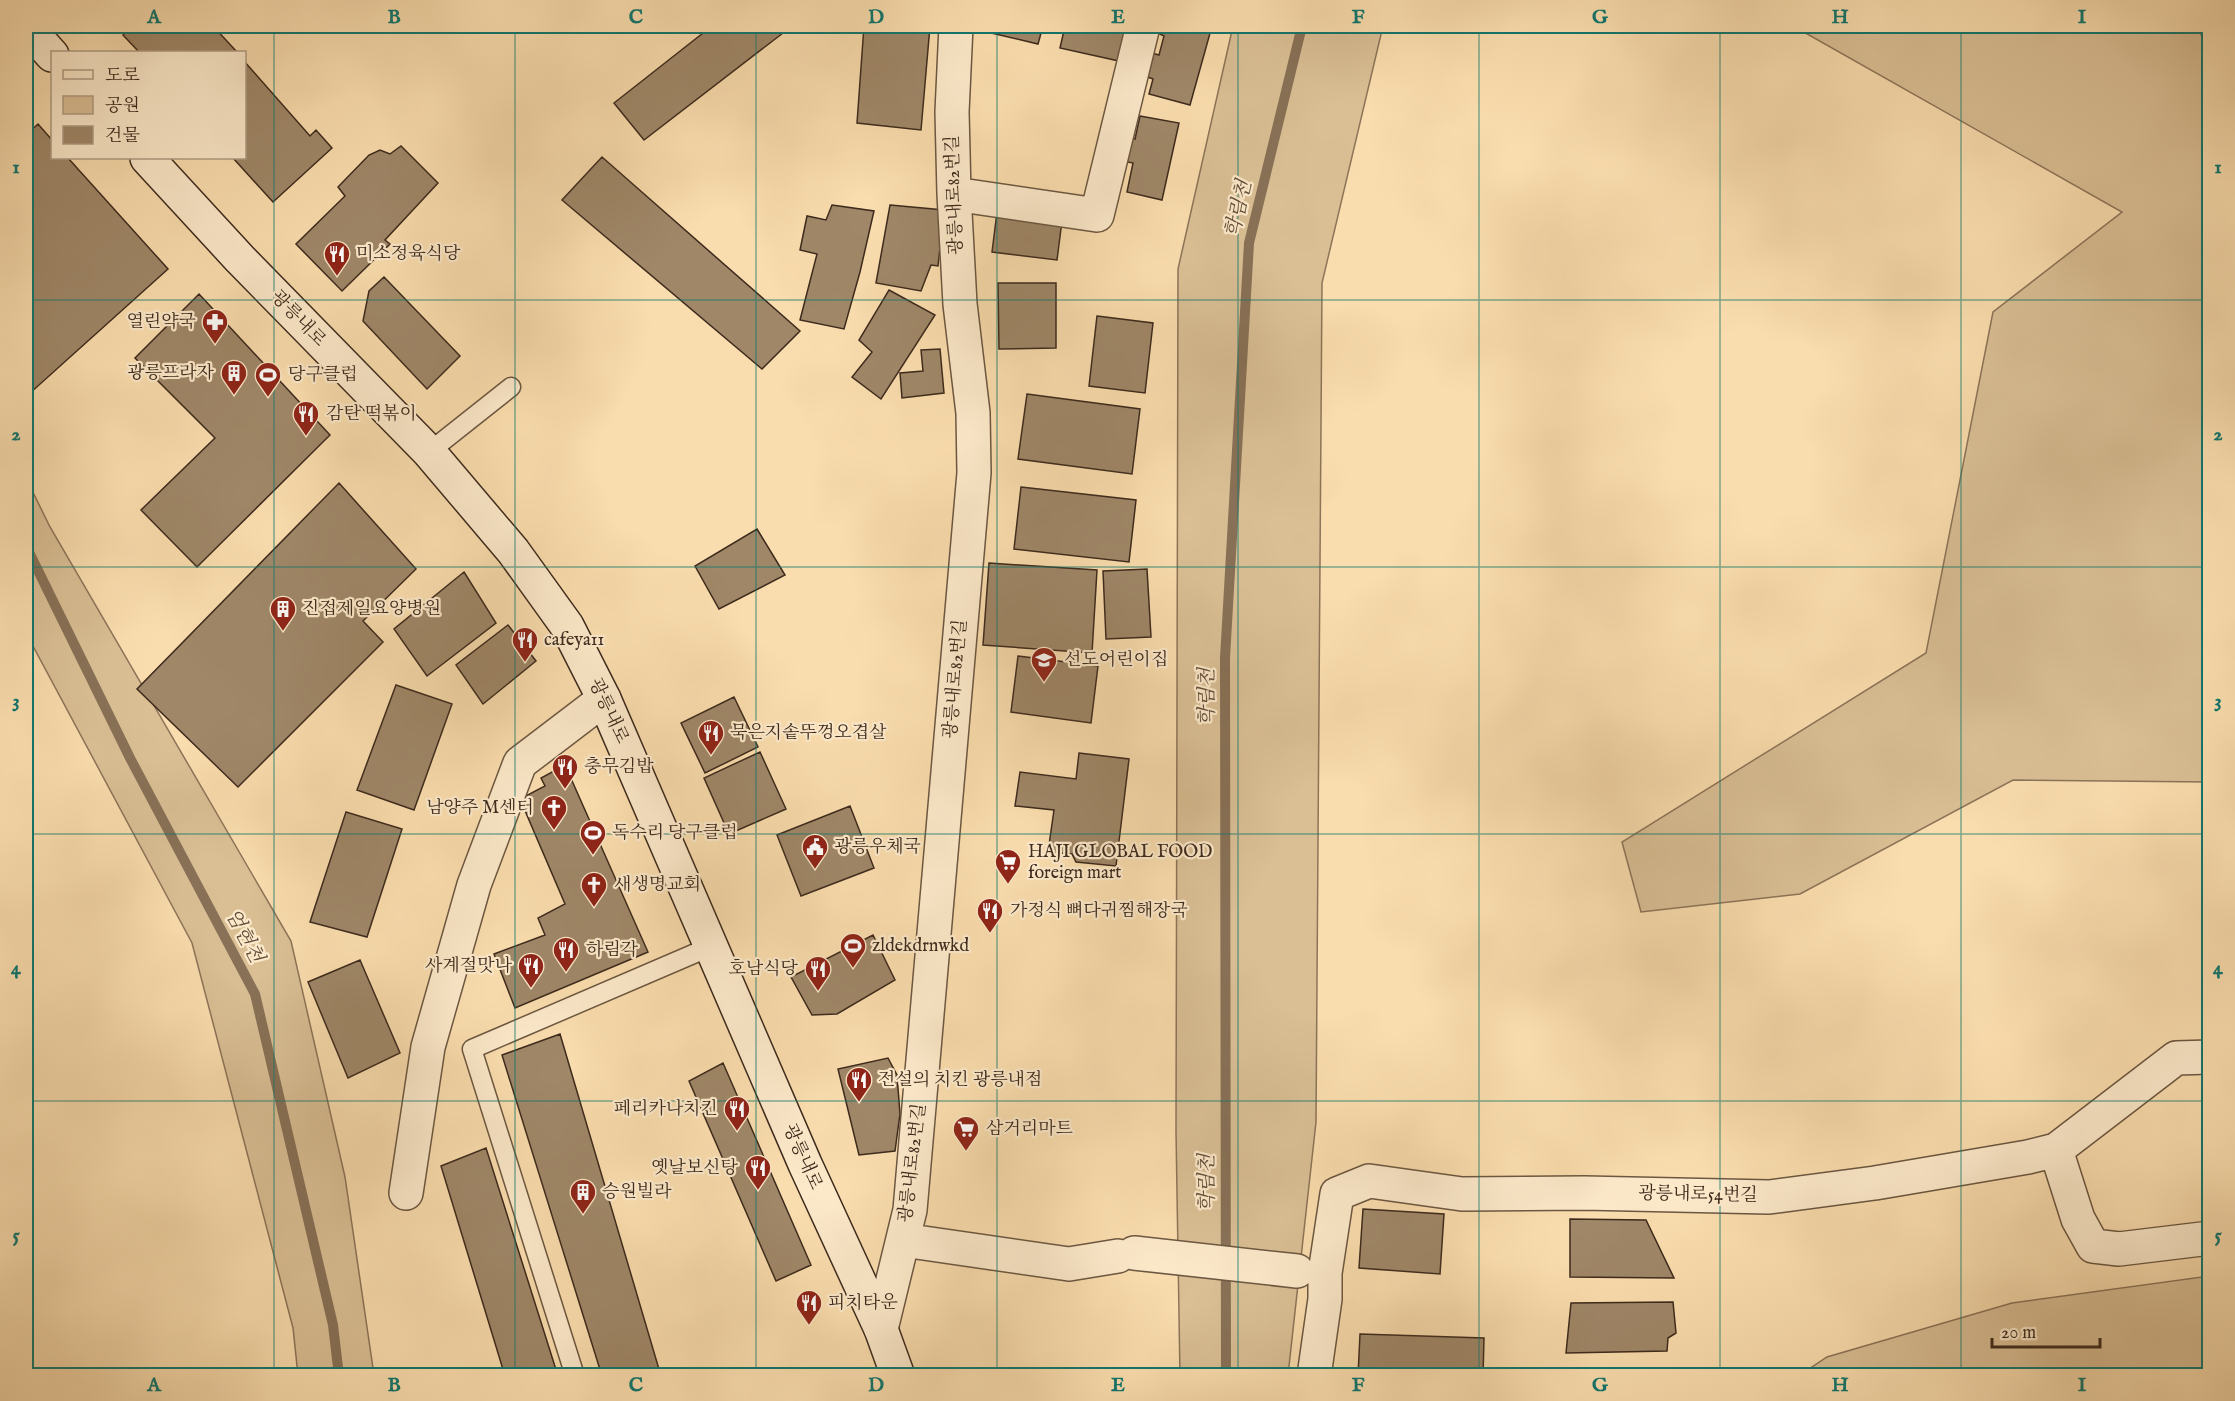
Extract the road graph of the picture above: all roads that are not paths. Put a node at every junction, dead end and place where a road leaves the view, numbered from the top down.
1 (26, 26) edge
2 (956, 26) edge
3 (1143, 26) edge
4 (51, 53) edge
5 (148, 159) edge
6 (954, 194) junction
7 (511, 387) dead end
8 (429, 452) junction
9 (604, 699) junction
10 (712, 946) junction
11 (2210, 1057) edge
12 (2056, 1150) junction
13 (406, 1193) dead end
14 (2210, 1238) edge
15 (903, 1240) junction
16 (1297, 1271) dead end
17 (881, 1329) junction
18 (575, 1376) edge
19 (898, 1376) edge
20 (1314, 1376) edge

1 - 4 street
2 - 6 street, 광릉내로82번길
3 - 6 street
5 - 8 street, 광릉내로
6 - 15 street, 광릉내로82번길
7 - 8 lane
8 - 9 street, 광릉내로
9 - 10 street, 광릉내로
9 - 13 street
10 - 17 street, 광릉내로
10 - 18 lane
11 - 12 street, 광릉내로54번길
12 - 14 street
12 - 20 street, 광릉내로54번길
15 - 16 street
15 - 17 street, 광릉내로82번길
17 - 19 street, 광릉내로

